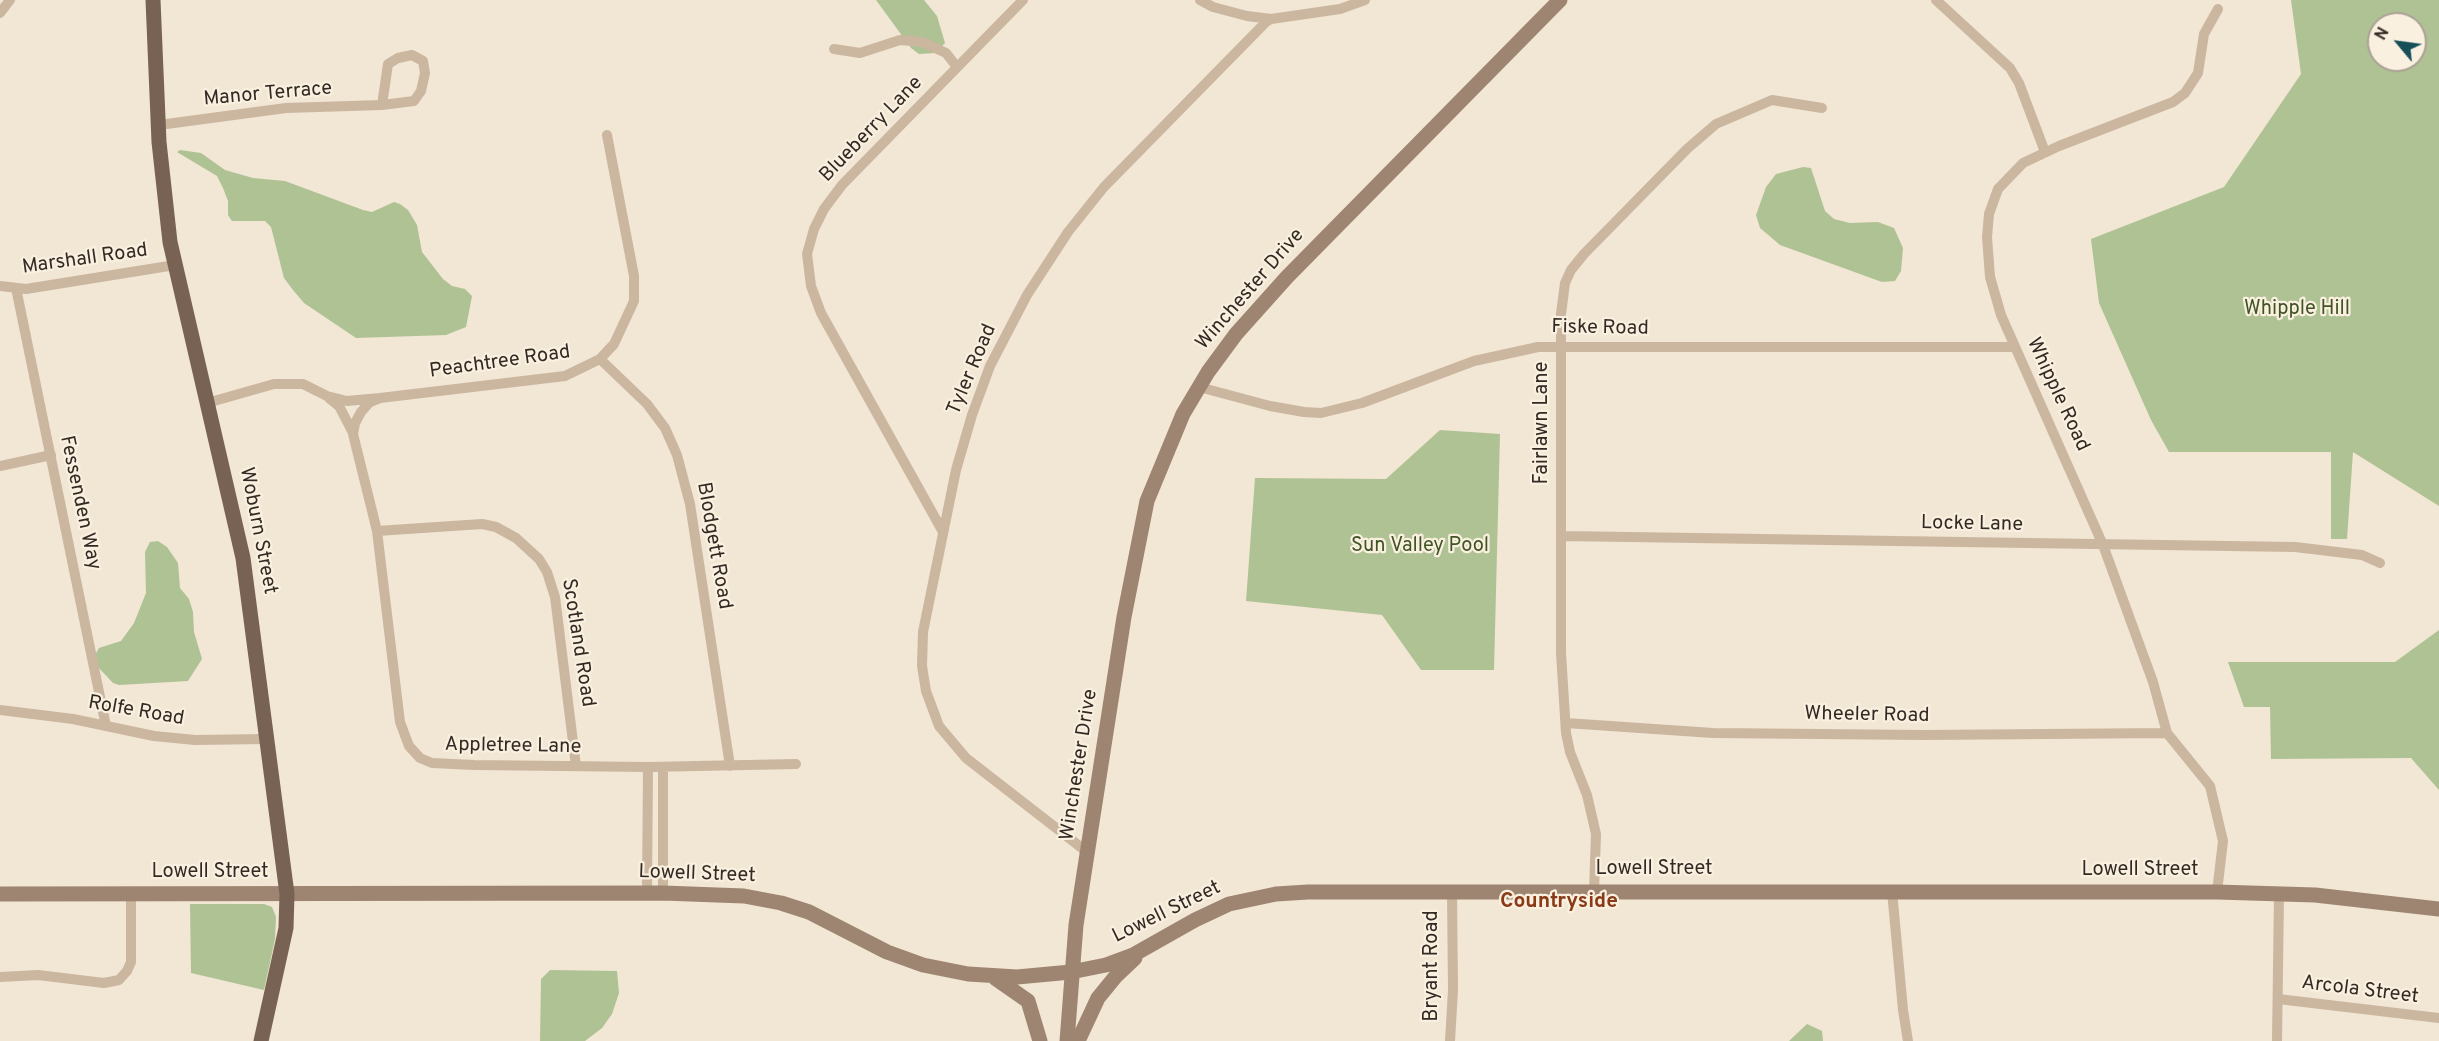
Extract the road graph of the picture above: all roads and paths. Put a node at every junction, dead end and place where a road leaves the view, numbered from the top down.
1 (10, 0) edge
2 (153, 0) edge
3 (1023, 0) edge
4 (1200, 0) edge
5 (1365, 0) edge
6 (1560, 0) edge
7 (1936, 0) edge
8 (2218, 9) dead end
9 (0, 13) edge
10 (1271, 19) junction
11 (834, 49) dead end
12 (957, 67) junction
13 (382, 105) junction
14 (1822, 108) dead end
15 (159, 124) junction
16 (607, 135) dead end
17 (2044, 152) junction
18 (175, 265) junction
19 (0, 286) edge
20 (16, 288) junction
21 (1561, 347) junction
22 (2014, 347) junction
23 (600, 359) junction
24 (1199, 387) junction
25 (327, 396) junction
26 (380, 398) junction
27 (207, 403) junction
28 (353, 434) junction
29 (51, 455) junction
30 (0, 466) edge
31 (377, 531) junction
32 (943, 532) junction
33 (1562, 536) junction
34 (2103, 545) junction
35 (2380, 563) dead end
36 (0, 710) edge
37 (1566, 723) junction
38 (106, 726) junction
39 (2167, 733) junction
40 (267, 739) junction
41 (796, 764) dead end
42 (576, 766) junction
43 (730, 766) junction
44 (648, 767) junction
45 (663, 767) junction
46 (1087, 852) junction
47 (1892, 891) junction
48 (1452, 892) junction
49 (1594, 892) junction
50 (2217, 892) junction
51 (663, 893) junction
52 (0, 894) edge
53 (130, 894) junction
54 (287, 894) junction
55 (647, 894) junction
56 (2279, 895) junction
57 (2439, 909) edge
58 (1174, 931) junction
59 (1071, 972) junction
60 (992, 976) junction
61 (0, 977) edge
62 (2278, 999) junction
63 (2439, 1018) edge
64 (261, 1041) edge
65 (1040, 1041) edge
66 (1067, 1041) edge
67 (1078, 1041) edge
68 (1450, 1041) edge
69 (1908, 1041) edge
70 (2277, 1041) edge

1 - 9 street
2 - 15 main road, Woburn Street
3 - 12 street, Blueberry Lane
4 - 10 street
5 - 10 street
6 - 24 main road, Winchester Drive
7 - 17 street
8 - 17 street, Whipple Road
10 - 32 street, Tyler Road
11 - 12 street
12 - 32 street, Blueberry Lane
13 - 13 street, Manor Terrace
13 - 15 street, Manor Terrace
14 - 21 street, Fairlawn Lane
15 - 18 main road, Woburn Street
16 - 23 street, Peachtree Road
17 - 22 street, Whipple Road
18 - 20 street, Marshall Road
18 - 27 main road, Woburn Street
19 - 20 street, Marshall Road
20 - 29 street, Fessenden Way
21 - 22 street, Fiske Road
21 - 24 street, Fiske Road
21 - 33 street, Fairlawn Lane
22 - 34 street, Whipple Road
23 - 26 street, Peachtree Road
23 - 43 street, Blodgett Road
24 - 46 main road, Winchester Drive
25 - 26 street, Peachtree Road
25 - 27 street, Peachtree Road
25 - 28 street, Appletree Lane
26 - 28 street
27 - 40 main road, Woburn Street
28 - 31 street, Appletree Lane
29 - 30 street
29 - 38 street, Fessenden Way
31 - 42 street, Scotland Road
31 - 42 street, Appletree Lane
32 - 46 street, Tyler Road
33 - 34 street, Locke Lane
33 - 37 street, Fairlawn Lane
34 - 35 street, Locke Lane
34 - 39 street, Whipple Road
36 - 38 street, Rolfe Road
37 - 39 street, Wheeler Road
37 - 49 street, Fairlawn Lane
38 - 40 street, Rolfe Road
39 - 50 street, Whipple Road
40 - 54 main road, Woburn Street
41 - 43 street, Appletree Lane
42 - 44 street, Appletree Lane
43 - 45 street, Appletree Lane
44 - 45 street, Appletree Lane
44 - 55 street
45 - 51 street
46 - 59 main road, Winchester Drive
47 - 49 main road, Lowell Street
47 - 50 main road, Lowell Street
47 - 69 street
48 - 49 main road, Lowell Street
48 - 58 main road, Lowell Street
48 - 68 street, Bryant Road
50 - 56 main road, Lowell Street
51 - 55 main road, Lowell Street
51 - 60 main road, Lowell Street
52 - 53 main road, Lowell Street
53 - 54 main road, Lowell Street
53 - 61 street
54 - 55 main road, Lowell Street
54 - 64 main road, Woburn Street
56 - 57 main road, Lowell Street
56 - 62 street
58 - 59 main road, Lowell Street
58 - 67 main road
59 - 60 main road, Lowell Street
59 - 66 main road, Winchester Drive
60 - 65 main road
62 - 63 street, Arcola Street
62 - 70 street

